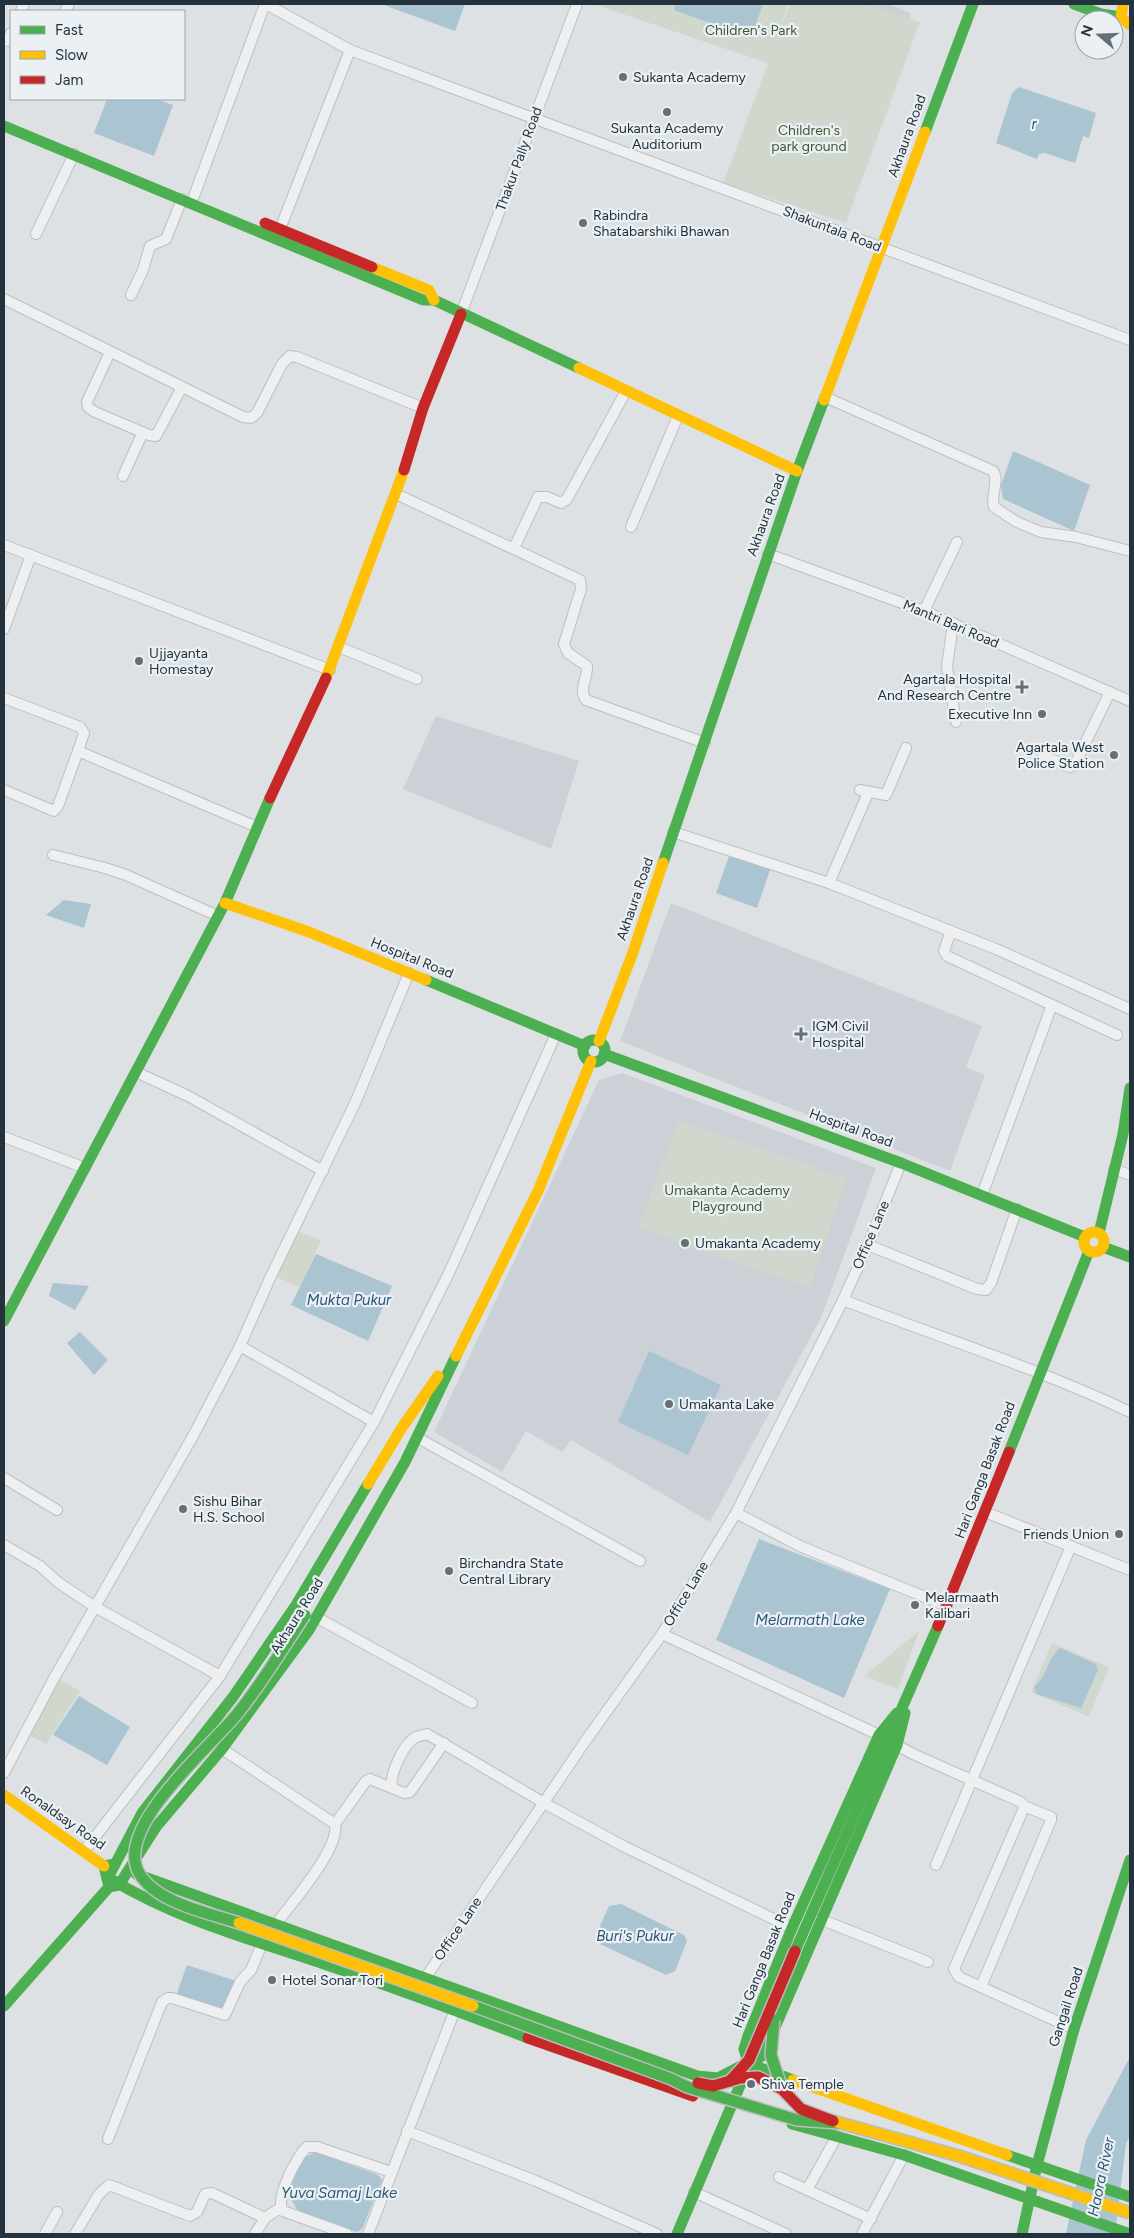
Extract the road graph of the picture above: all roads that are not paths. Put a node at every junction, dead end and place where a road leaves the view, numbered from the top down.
1 (265, 4) edge
2 (577, 4) edge
3 (972, 4) edge
4 (1074, 4) edge
5 (1090, 10) edge
6 (350, 50) junction
7 (4, 118) edge
8 (534, 118) junction
9 (4, 126) edge
10 (74, 154) junction
11 (194, 196) junction
12 (182, 199) junction
13 (280, 229) junction
14 (36, 234) dead end
15 (882, 249) junction
16 (131, 294) dead end
17 (4, 299) edge
18 (434, 300) junction
19 (462, 314) junction
20 (1130, 340) edge
21 (110, 352) junction
22 (182, 388) junction
23 (626, 391) junction
24 (825, 397) junction
25 (423, 408) junction
26 (678, 416) junction
27 (143, 432) junction
28 (797, 471) junction
29 (124, 476) dead end
30 (396, 494) junction
31 (630, 527) dead end
32 (957, 542) dead end
33 (4, 545) edge
34 (514, 548) junction
35 (1130, 551) edge
36 (768, 554) junction
37 (31, 555) junction
38 (924, 612) junction
39 (953, 623) junction
40 (4, 629) edge
41 (339, 647) junction
42 (330, 670) junction
43 (417, 679) dead end
44 (1110, 692) junction
45 (4, 698) edge
46 (1130, 701) edge
47 (956, 722) dead end
48 (705, 743) junction
49 (906, 748) dead end
50 (78, 751) junction
51 (1044, 756) dead end
52 (4, 790) edge
53 (257, 827) junction
54 (673, 832) junction
55 (53, 855) dead end
56 (829, 883) junction
57 (225, 903) junction
58 (218, 916) junction
59 (951, 931) junction
60 (409, 972) junction
61 (1052, 1005) junction
62 (1130, 1009) edge
63 (556, 1034) junction
64 (1117, 1035) dead end
65 (599, 1041) junction
66 (585, 1046) junction
67 (604, 1054) junction
68 (591, 1061) junction
69 (136, 1072) junction
70 (1130, 1088) edge
71 (4, 1137) edge
72 (901, 1163) junction
73 (85, 1168) junction
74 (1114, 1169) junction
75 (323, 1171) junction
76 (1130, 1175) edge
77 (982, 1195) junction
78 (1017, 1209) junction
79 (1098, 1233) junction
80 (1085, 1237) junction
81 (868, 1245) junction
82 (1103, 1247) junction
83 (1089, 1251) junction
84 (1130, 1257) edge
85 (843, 1300) junction
86 (4, 1321) edge
87 (464, 1339) junction
88 (240, 1346) junction
89 (1039, 1372) junction
90 (1130, 1412) edge
91 (374, 1422) junction
92 (418, 1438) junction
93 (4, 1478) edge
94 (57, 1510) dead end
95 (985, 1512) junction
96 (736, 1513) junction
97 (4, 1545) edge
98 (1071, 1546) junction
99 (640, 1561) dead end
100 (1130, 1570) edge
101 (947, 1606) junction
102 (96, 1607) junction
103 (311, 1616) junction
104 (662, 1634) junction
105 (220, 1676) junction
106 (472, 1703) dead end
107 (888, 1740) junction
108 (444, 1743) junction
109 (222, 1749) junction
110 (4, 1773) edge
111 (971, 1781) junction
112 (392, 1787) junction
113 (4, 1795) edge
114 (544, 1803) junction
115 (1024, 1806) junction
116 (335, 1824) junction
117 (84, 1851) junction
118 (1130, 1860) edge
119 (936, 1865) dead end
120 (127, 1872) junction
121 (111, 1876) junction
122 (820, 1920) junction
123 (276, 1924) junction
124 (792, 1928) junction
125 (262, 1944) junction
126 (795, 1951) junction
127 (928, 1962) dead end
128 (425, 1978) junction
129 (981, 1987) junction
130 (415, 1994) junction
131 (4, 2006) edge
132 (455, 2010) junction
133 (1074, 2029) junction
134 (749, 2065) junction
135 (671, 2079) junction
136 (730, 2082) junction
137 (782, 2089) junction
138 (732, 2108) junction
139 (838, 2124) junction
140 (407, 2132) junction
141 (837, 2136) junction
142 (108, 2139) dead end
143 (904, 2155) junction
144 (1037, 2165) junction
145 (391, 2172) junction
146 (779, 2177) dead end
147 (807, 2190) junction
148 (694, 2192) junction
149 (1130, 2197) edge
150 (1030, 2200) junction
151 (280, 2208) junction
152 (57, 2212) dead end
153 (1130, 2213) edge
154 (265, 2218) junction
155 (870, 2219) junction
156 (45, 2234) edge
157 (75, 2234) edge
158 (255, 2234) edge
159 (347, 2234) edge
160 (368, 2234) edge
161 (656, 2234) edge
162 (677, 2234) edge
163 (786, 2234) edge
164 (862, 2234) edge
165 (1022, 2234) edge
166 (1130, 2234) edge

1 - 6 street, Shakuntala Road
1 - 11 street
2 - 8 street, Thakur Pally Road
3 - 15 main road, Akhaura Road
4 - 5 main road
6 - 8 street, Shakuntala Road
6 - 13 street
7 - 11 main road
8 - 15 street, Shakuntala Road
8 - 19 street, Thakur Pally Road
9 - 10 main road
10 - 12 main road
10 - 14 street
11 - 13 main road
12 - 16 street
12 - 18 main road
13 - 18 main road
15 - 20 street, Shakuntala Road
15 - 24 main road, Akhaura Road
17 - 21 street
18 - 19 main road
19 - 23 main road
19 - 25 main road
21 - 22 street
21 - 27 street
22 - 25 street
22 - 27 street
23 - 26 main road
23 - 34 street
24 - 28 main road, Akhaura Road
24 - 35 street
25 - 30 main road
26 - 28 main road
26 - 31 street
27 - 29 street
28 - 36 main road, Akhaura Road
30 - 34 street
30 - 41 main road
32 - 38 street
33 - 37 street
34 - 48 street
36 - 38 street, Mantri Bari Road
36 - 48 main road, Akhaura Road
37 - 40 street
37 - 42 street
38 - 39 street, Mantri Bari Road
39 - 44 street, Mantri Bari Road
39 - 47 street
41 - 42 main road
41 - 43 street
42 - 53 main road
44 - 46 street, Mantri Bari Road
44 - 51 street
45 - 50 street
48 - 54 main road, Akhaura Road
49 - 56 street
50 - 52 street
50 - 53 street
53 - 57 main road
54 - 56 street
54 - 65 main road, Akhaura Road
55 - 58 street
56 - 59 street
57 - 58 main road
57 - 60 main road, Hospital Road
58 - 69 main road
59 - 61 street
59 - 62 street
60 - 63 main road, Hospital Road
60 - 75 street
61 - 64 street
61 - 77 street
63 - 66 main road, Hospital Road
63 - 91 street
65 - 66 main road
65 - 67 main road
66 - 68 main road
67 - 68 main road
67 - 72 main road, Hospital Road
68 - 87 main road, Akhaura Road
69 - 73 main road
69 - 75 street
70 - 74 main road
71 - 73 street
72 - 77 main road, Hospital Road
72 - 81 street, Office Lane
73 - 86 main road
74 - 76 street
74 - 79 main road
75 - 88 street
77 - 78 main road, Hospital Road
78 - 80 main road, Hospital Road
78 - 81 street
79 - 80 main road
79 - 82 main road
80 - 83 main road
81 - 85 street, Office Lane
82 - 83 main road
82 - 84 main road
83 - 89 main road, Hari Ganga Basak Road
85 - 89 street
85 - 96 street, Office Lane
87 - 92 main road, Akhaura Road
87 - 103 main road
87 - 121 main road, Akhaura Road
88 - 91 street
88 - 102 street
89 - 90 street
89 - 95 main road, Hari Ganga Basak Road
91 - 105 street
92 - 99 street
92 - 103 main road, Akhaura Road
93 - 94 street
95 - 98 street
95 - 101 main road, Hari Ganga Basak Road
96 - 101 street
96 - 104 street, Office Lane
97 - 102 street
98 - 100 street
98 - 111 street
101 - 107 main road, Hari Ganga Basak Road
102 - 105 street
102 - 110 street
103 - 106 street
103 - 109 main road, Akhaura Road
103 - 135 main road, bridge
104 - 107 street
104 - 114 street, Office Lane
105 - 117 street
107 - 111 street
107 - 122 main road
107 - 124 main road, Hari Ganga Basak Road
107 - 126 main road
108 - 112 street
108 - 112 street
108 - 114 street
109 - 116 street
109 - 120 main road, Akhaura Road
111 - 115 street
111 - 119 street
112 - 116 street
113 - 117 main road, Ronaldsay Road
114 - 124 street
114 - 128 street, Office Lane
115 - 129 street
115 - 129 street
116 - 123 street
117 - 121 main road, Ronaldsay Road
118 - 133 main road, Gangail Road
120 - 121 main road, Akhaura Road
120 - 123 main road
121 - 125 main road, Ronaldsay Road
121 - 131 main road, Akhaura Road
122 - 127 street
122 - 134 main road
123 - 128 main road
124 - 134 main road, Hari Ganga Basak Road
125 - 130 main road, Ronaldsay Road
125 - 142 street
126 - 136 main road, bridge
126 - 137 main road, bridge
128 - 130 street, Office Lane
128 - 134 main road
129 - 133 street
130 - 132 main road, Ronaldsay Road
132 - 138 main road, Ronaldsay Road
132 - 140 street
133 - 144 main road, Gangail Road
134 - 138 main road
134 - 144 main road
135 - 136 main road, bridge
135 - 139 main road, bridge
136 - 137 main road, bridge
137 - 139 main road, bridge
138 - 141 main road, Ronaldsay Road
138 - 148 main road
139 - 153 main road, bridge
140 - 145 street
140 - 161 street
141 - 143 main road, Ronaldsay Road
141 - 147 street
143 - 150 main road, Ronaldsay Road
143 - 155 street
144 - 149 main road
144 - 150 main road, Gangail Road
145 - 151 street
145 - 160 street
146 - 147 street
147 - 155 street
148 - 162 main road
148 - 163 street
150 - 165 main road, Gangail Road
150 - 166 main road, Ronaldsay Road
151 - 154 street
151 - 159 street
152 - 156 street
154 - 157 street
154 - 158 street
155 - 164 street

